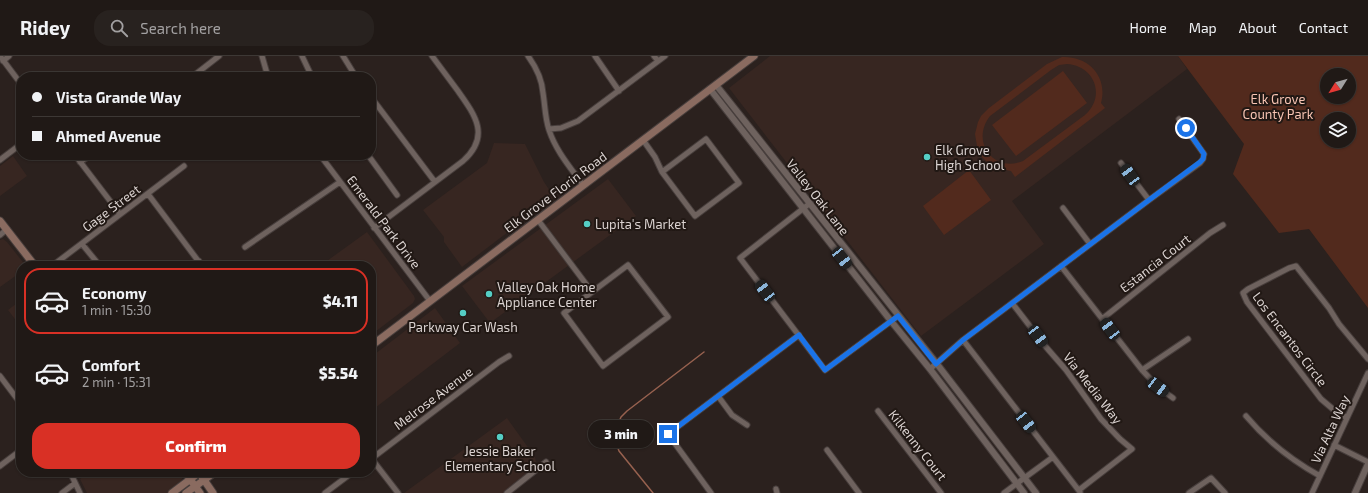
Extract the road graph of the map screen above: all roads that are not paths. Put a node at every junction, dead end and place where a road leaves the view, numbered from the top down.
1 (9, 56) edge
2 (219, 56) edge
3 (262, 56) edge
4 (302, 56) edge
5 (343, 56) edge
6 (432, 56) edge
7 (528, 56) edge
8 (595, 56) edge
9 (654, 56) edge
10 (665, 56) edge
11 (754, 56) edge
12 (2, 58) edge
13 (658, 61) junction
14 (198, 72) edge
15 (267, 72) edge
16 (310, 72) edge
17 (353, 72) edge
18 (16, 77) edge
19 (713, 87) junction
20 (619, 91) junction
21 (376, 104) edge
22 (1179, 119) dead end
23 (549, 129) junction
24 (643, 140) junction
25 (16, 148) edge
26 (0, 160) edge
27 (83, 160) edge
28 (324, 160) edge
29 (372, 160) edge
30 (80, 162) joint
31 (1121, 163) dead end
32 (184, 166) dead end
33 (662, 172) junction
34 (340, 182) junction
35 (435, 182) junction
36 (583, 185) junction
37 (148, 194) junction
38 (397, 195) dead end
39 (1149, 200) junction
40 (809, 204) junction
41 (804, 208) junction
42 (1062, 208) dead end
43 (120, 214) junction
44 (0, 220) edge
45 (538, 220) junction
46 (1223, 225) dead end
47 (374, 228) junction
48 (7, 229) junction
49 (0, 235) edge
50 (82, 244) junction
51 (1090, 244) junction
52 (245, 247) dead end
53 (31, 261) edge
54 (59, 261) edge
55 (96, 261) edge
56 (199, 261) edge
57 (1061, 266) junction
58 (592, 292) junction
59 (430, 302) junction
60 (1012, 303) junction
61 (898, 316) junction
62 (1102, 319) junction
63 (891, 321) junction
64 (799, 335) junction
65 (1188, 339) dead end
66 (963, 340) junction
67 (376, 342) edge
68 (510, 356) dead end
69 (1368, 359) edge
70 (936, 364) junction
71 (930, 369) junction
72 (1142, 370) junction
73 (1368, 373) edge
74 (0, 376) edge
75 (16, 395) edge
76 (718, 396) junction
77 (1173, 398) dead end
78 (878, 411) dead end
79 (1246, 416) dead end
80 (1347, 418) junction
81 (747, 425) dead end
82 (1334, 446) junction
83 (827, 450) dead end
84 (16, 454) edge
85 (376, 454) edge
86 (1053, 457) junction
87 (546, 462) dead end
88 (1368, 463) edge
89 (376, 464) edge
90 (0, 466) edge
91 (1320, 476) junction
92 (72, 477) edge
93 (188, 477) edge
94 (193, 477) edge
95 (202, 477) edge
96 (208, 477) edge
97 (346, 477) edge
98 (1024, 478) junction
99 (190, 480) junction
100 (204, 480) junction
101 (1017, 483) junction
102 (74, 484) junction
103 (195, 486) junction
104 (1080, 492) edge
105 (62, 493) edge
106 (80, 493) edge
107 (172, 493) edge
108 (186, 493) edge
109 (200, 493) edge
110 (213, 493) edge
111 (325, 493) edge
112 (398, 493) edge
113 (507, 493) edge
114 (711, 493) edge
115 (860, 493) edge
116 (941, 493) edge
117 (1004, 493) edge
118 (1024, 493) edge
119 (1036, 493) edge
120 (1189, 493) edge
121 (1225, 493) edge
122 (1312, 493) edge
123 (1355, 493) edge

1 - 12 street
2 - 14 street
3 - 15 street
4 - 16 street
5 - 17 street
6 - 35 street
7 - 23 street
8 - 20 street
9 - 13 street
10 - 13 street
11 - 19 main road, Elk Grove Florin Road
12 - 18 street
13 - 20 street
19 - 24 main road, Elk Grove Florin Road
19 - 40 street, Valley Oak Lane
19 - 41 street, Valley Oak Lane
20 - 23 street
21 - 35 street
22 - 39 street
23 - 36 street
24 - 33 street
24 - 36 main road, Elk Grove Florin Road
25 - 26 street
27 - 30 street
28 - 34 street, Emerald Park Drive
29 - 38 street
30 - 43 street
31 - 39 street
32 - 37 street, Gage Street
33 - 33 street
34 - 47 street, Emerald Park Drive
34 - 52 street
35 - 47 street
36 - 45 main road, Elk Grove Florin Road
37 - 43 street, Gage Street
37 - 56 street
39 - 51 street
40 - 41 street
40 - 61 street, Valley Oak Lane
41 - 63 street, Valley Oak Lane
41 - 64 street
42 - 51 street
43 - 50 street, Gage Street
44 - 48 main road
45 - 58 street
45 - 59 main road, Elk Grove Florin Road
46 - 62 street, Estancia Court
47 - 59 street, Emerald Park Drive
48 - 49 street
48 - 53 main road
50 - 54 street, Gage Street
50 - 55 street
51 - 57 street
57 - 60 street
57 - 62 street
58 - 58 street
59 - 67 main road, Elk Grove Florin Road
60 - 66 street
60 - 104 street, Via Media Way
61 - 63 street
61 - 70 street, Valley Oak Lane
62 - 72 street
63 - 64 street
63 - 71 street, Valley Oak Lane
64 - 76 street
65 - 72 street
66 - 70 street
66 - 86 street
68 - 85 street, Melrose Avenue
69 - 80 street, Los Encantos Circle
70 - 71 street
70 - 98 street, Valley Oak Lane
71 - 101 street, Valley Oak Lane
72 - 77 street
73 - 80 street, Via Alta Way
74 - 75 street
76 - 81 street
76 - 114 street
78 - 116 street, Kilkenny Court
79 - 91 street
80 - 82 street, Via Alta Way
82 - 88 street
82 - 91 street, Via Alta Way
83 - 115 street
84 - 90 street
86 - 98 street
86 - 104 street
87 - 113 street
88 - 123 street
89 - 112 street
91 - 122 street, Via Alta Way
92 - 102 street
93 - 99 main road
94 - 99 main road
95 - 100 main road
96 - 100 main road
97 - 111 street
98 - 101 street
98 - 119 street, Valley Oak Lane
99 - 103 main road
99 - 107 main road
100 - 103 main road
100 - 110 main road
101 - 117 street
101 - 118 street, Valley Oak Lane
102 - 105 street
102 - 106 street
103 - 108 main road
103 - 109 main road
120 - 121 street

